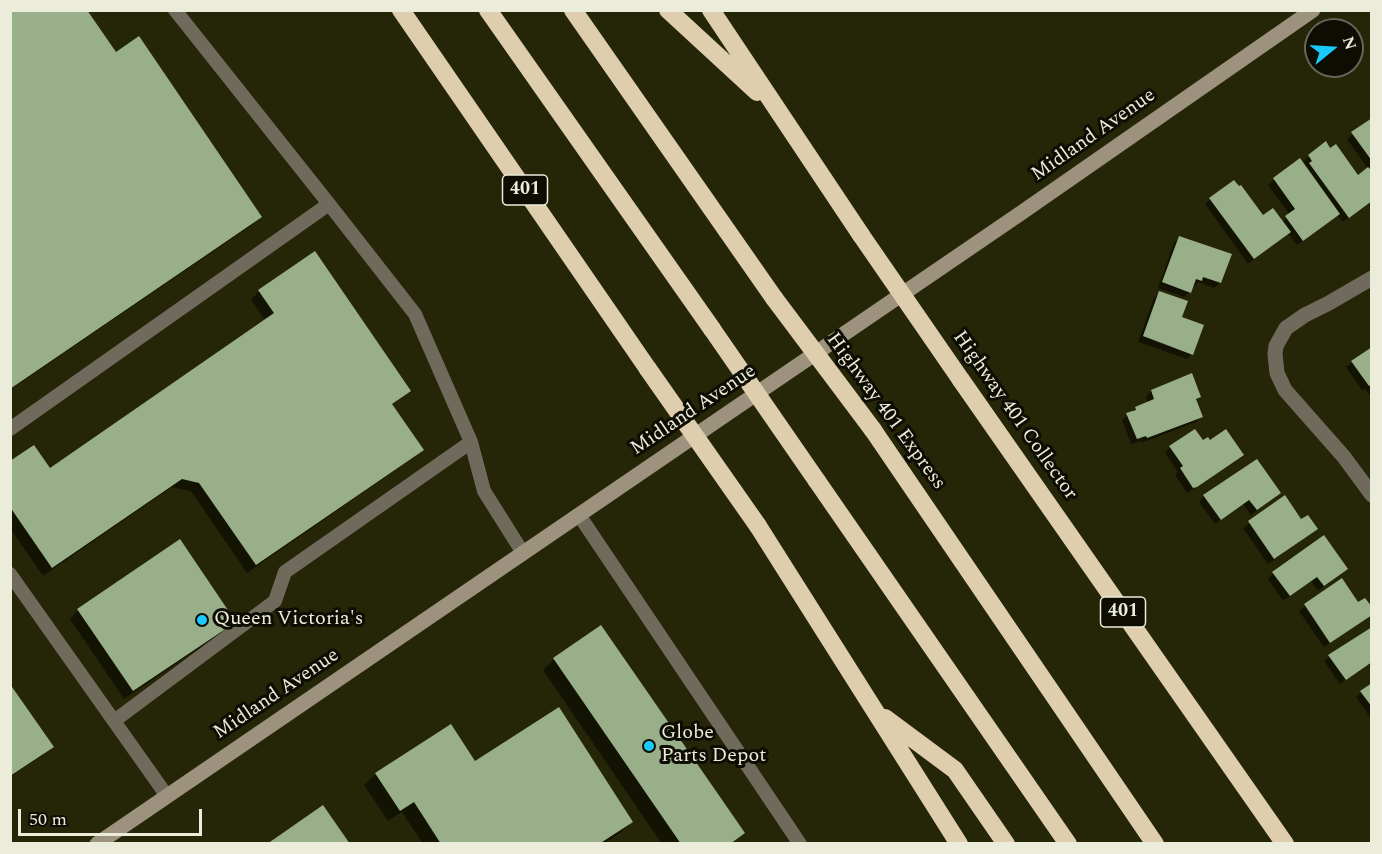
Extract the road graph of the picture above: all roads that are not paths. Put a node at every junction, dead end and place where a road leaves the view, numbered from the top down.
1 (175, 10) edge
2 (401, 10) edge
3 (488, 10) edge
4 (573, 10) edge
5 (668, 10) edge
6 (711, 10) edge
7 (1312, 10) edge
8 (778, 112) junction
9 (328, 204) junction
10 (1371, 278) edge
11 (10, 429) edge
12 (471, 442) junction
13 (1371, 495) edge
14 (579, 515) junction
15 (523, 553) junction
16 (10, 574) edge
17 (877, 712) junction
18 (114, 721) junction
19 (167, 796) junction
20 (97, 843) edge
21 (800, 843) edge
22 (959, 843) edge
23 (1006, 843) edge
24 (1068, 843) edge
25 (1155, 843) edge
26 (1285, 843) edge

1 - 9 lane
2 - 17 highway, 401, bridge
3 - 24 highway, bridge
4 - 25 highway, Highway 401 Express, bridge
5 - 8 highway
6 - 8 highway, Highway 401 Collector / 401
7 - 14 main road, Midland Avenue
8 - 26 highway, Highway 401 Collector / 401, bridge
9 - 11 lane
9 - 12 lane
10 - 13 street
12 - 15 lane
12 - 18 lane
14 - 15 main road, Midland Avenue
14 - 21 lane
15 - 19 main road, Midland Avenue
16 - 18 lane
17 - 22 highway, 401
17 - 23 highway
18 - 19 lane
19 - 20 main road, Midland Avenue

